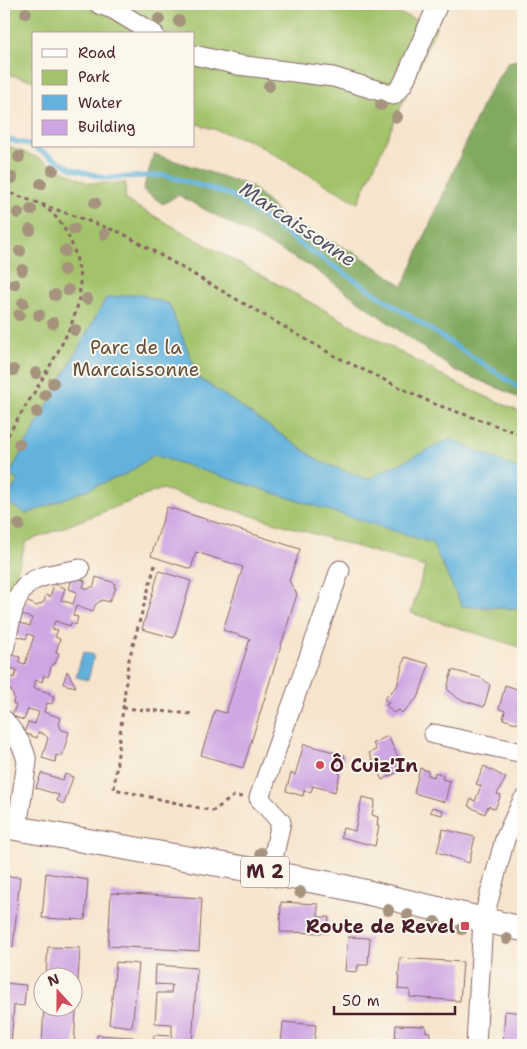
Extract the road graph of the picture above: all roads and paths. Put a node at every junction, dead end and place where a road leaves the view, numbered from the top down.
1 (99, 4) edge
2 (434, 11) edge
3 (151, 32) edge
4 (195, 55) edge
5 (4, 191) edge
6 (36, 202) junction
7 (6, 434) edge
8 (523, 435) edge
9 (4, 442) edge
10 (155, 565) dead end
11 (80, 569) dead end
12 (340, 570) dead end
13 (4, 649) edge
14 (123, 708) junction
15 (194, 714) dead end
16 (4, 720) edge
17 (434, 734) dead end
18 (523, 753) edge
19 (259, 798) junction
20 (523, 800) edge
21 (10, 827) edge
22 (270, 873) junction
23 (483, 920) junction
24 (523, 929) edge
25 (476, 1045) edge

1 - 3 street
2 - 4 street
5 - 6 path
6 - 7 path
6 - 8 path
7 - 9 path
10 - 14 path
11 - 13 street
12 - 19 street
14 - 15 path
14 - 19 path
16 - 21 street
17 - 18 street
19 - 22 street
20 - 23 street
21 - 22 main road, M 2
22 - 23 main road, M 2
23 - 24 main road, M 2
23 - 25 street

